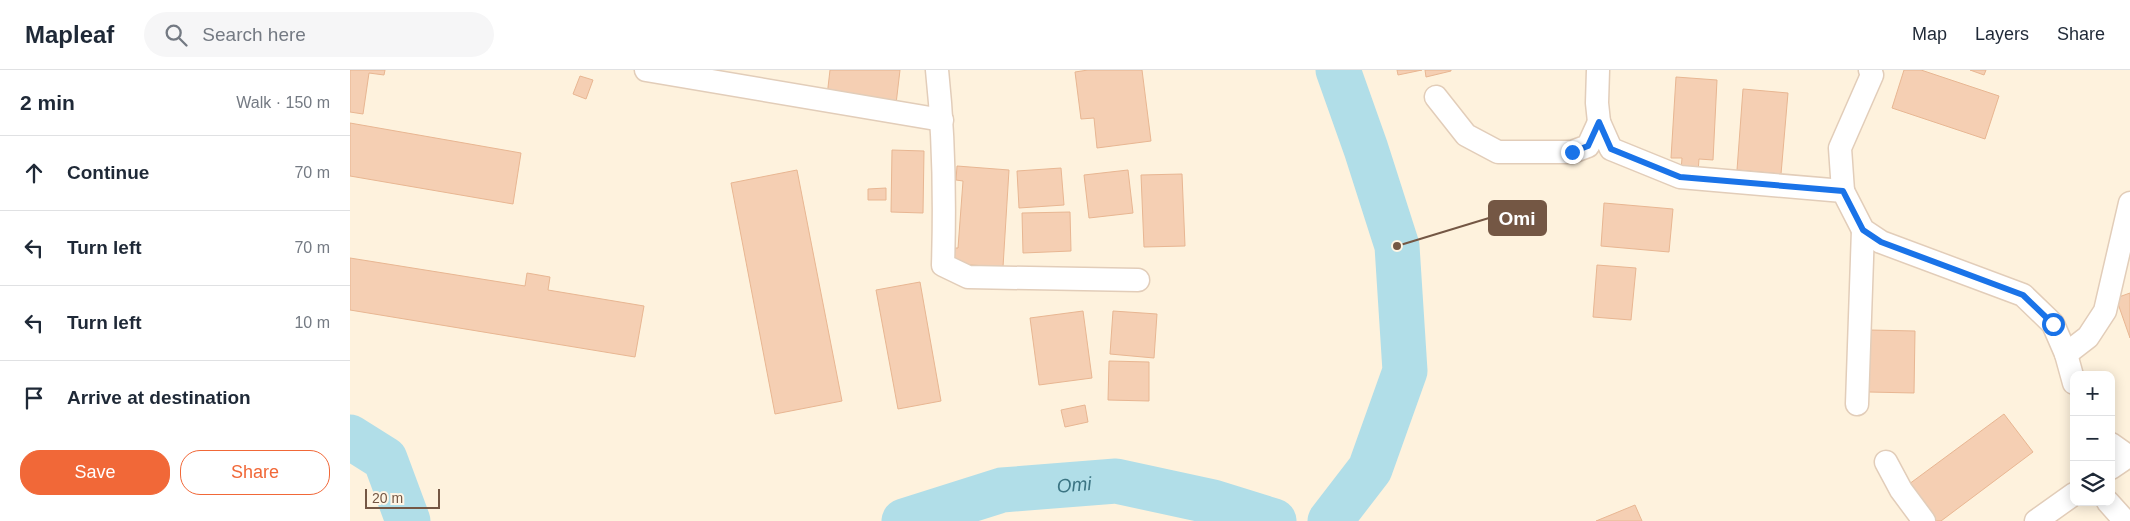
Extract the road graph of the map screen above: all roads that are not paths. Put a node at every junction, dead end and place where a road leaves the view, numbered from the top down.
1 (646, 70) edge
2 (938, 70) edge
3 (1598, 70) edge
4 (1870, 70) edge
5 (1436, 97) dead end
6 (942, 120) junction
7 (1599, 122) junction
8 (1843, 191) junction
9 (2130, 203) edge
10 (1863, 230) junction
11 (1138, 280) dead end
12 (2066, 354) junction
13 (2071, 371) edge
14 (1856, 404) dead end
15 (1886, 462) dead end
16 (2070, 497) edge
17 (2112, 506) edge
18 (1924, 521) edge
19 (2036, 521) edge
20 (2125, 521) edge

1 - 6 street
2 - 6 street
3 - 7 street
4 - 8 street
5 - 7 street
6 - 11 street
7 - 8 street
8 - 10 street
9 - 12 street
10 - 12 street
10 - 14 street
12 - 13 street
15 - 18 street
16 - 19 street
17 - 20 street

